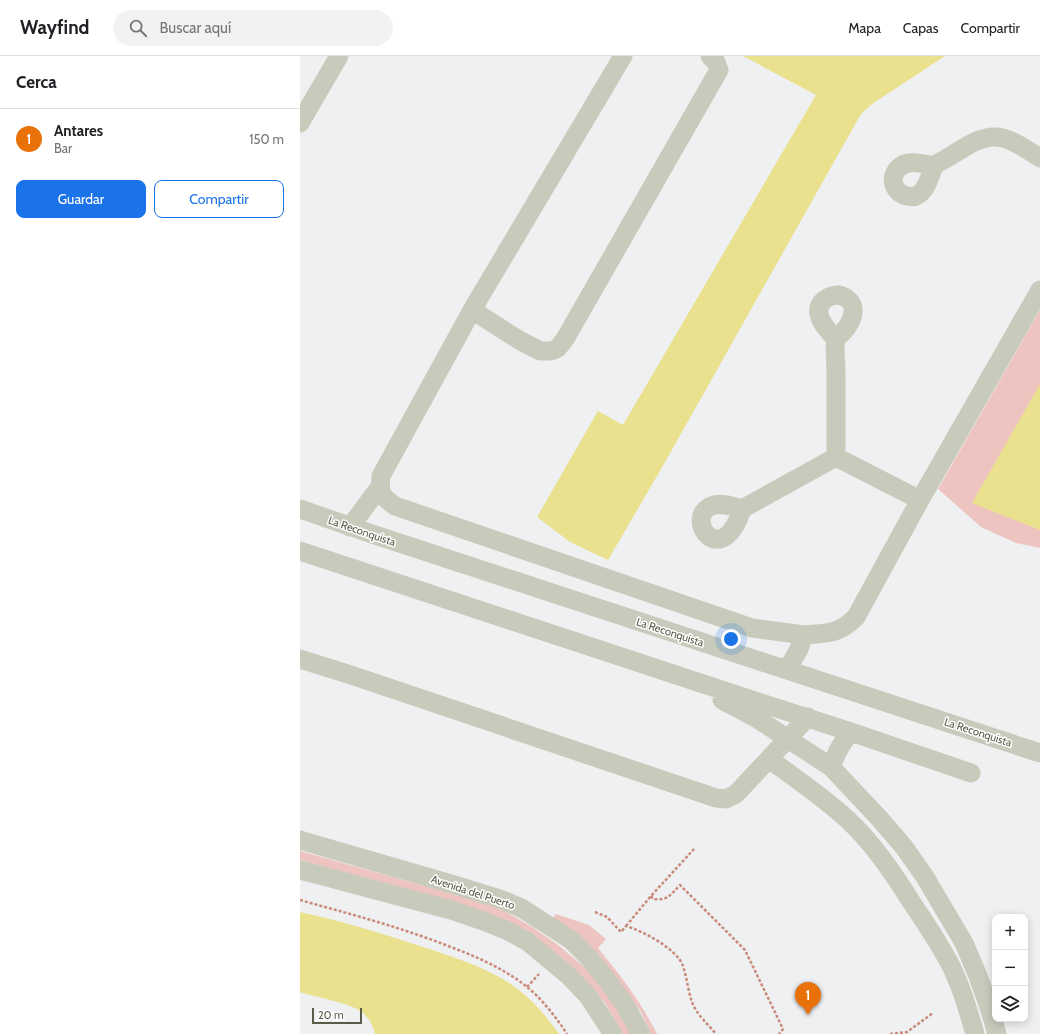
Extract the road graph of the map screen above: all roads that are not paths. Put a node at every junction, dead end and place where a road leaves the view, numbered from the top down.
1 (339, 56) edge
2 (623, 56) edge
3 (710, 56) edge
4 (300, 123) edge
5 (1040, 158) edge
6 (934, 165) dead end
7 (1040, 290) edge
8 (472, 310) junction
9 (836, 339) dead end
10 (836, 457) junction
11 (379, 488) junction
12 (920, 500) junction
13 (300, 509) edge
14 (742, 509) dead end
15 (350, 527) junction
16 (300, 551) edge
17 (804, 635) junction
18 (300, 660) edge
19 (787, 670) junction
20 (679, 676) junction
21 (808, 717) junction
22 (851, 732) junction
23 (788, 738) junction
24 (1040, 753) edge
25 (769, 759) junction
26 (831, 767) junction
27 (970, 773) dead end
28 (300, 840) edge
29 (300, 870) edge
30 (613, 1034) edge
31 (642, 1034) edge
32 (975, 1034) edge
33 (997, 1034) edge

1 - 4 street
2 - 8 street
3 - 8 street
5 - 6 street
7 - 12 street
8 - 11 street
9 - 10 street
10 - 12 street
10 - 14 street
11 - 15 street
11 - 17 street
12 - 17 street
13 - 15 street, La Reconquista
15 - 19 street, La Reconquista
16 - 20 street
17 - 19 street
18 - 25 street
19 - 24 street, La Reconquista
20 - 21 street
20 - 23 street
21 - 22 street
21 - 23 street
22 - 26 street
22 - 27 street
23 - 25 street
23 - 26 street
25 - 32 street
26 - 33 street
28 - 31 street, Avenida del Puerto
29 - 30 street

